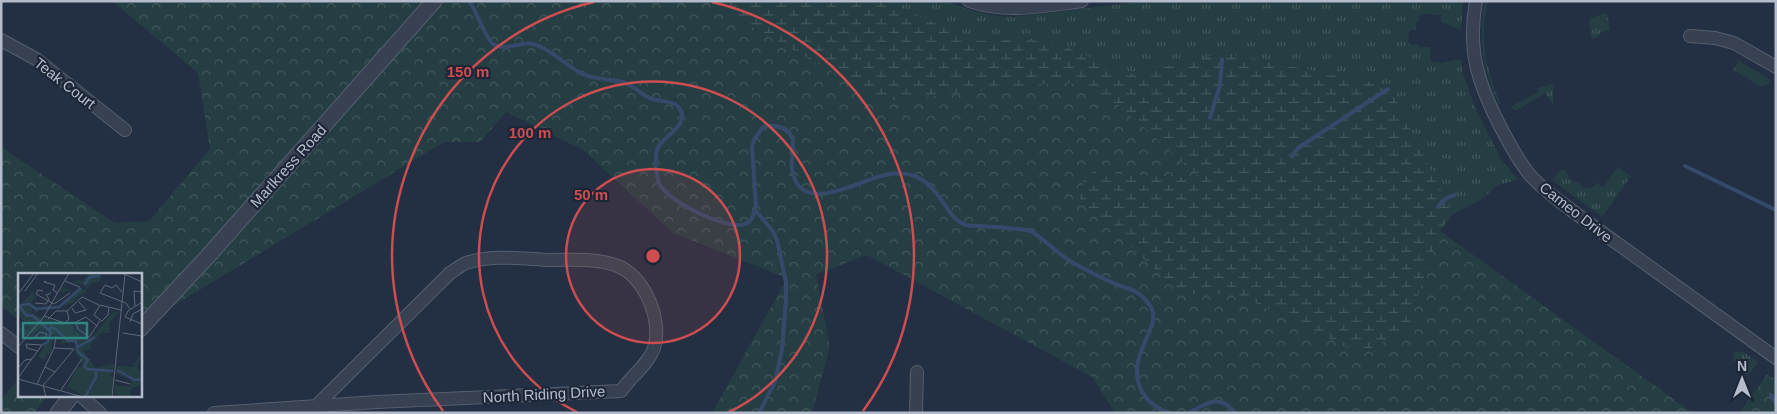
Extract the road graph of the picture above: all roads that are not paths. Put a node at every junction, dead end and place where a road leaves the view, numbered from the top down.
1 (434, 1) edge
2 (968, 1) edge
3 (1082, 1) edge
4 (1476, 1) edge
5 (1690, 36) dead end
6 (1, 40) edge
7 (1776, 67) edge
8 (125, 130) dead end
9 (141, 328) edge
10 (1, 333) edge
11 (18, 346) edge
12 (1776, 358) edge
13 (917, 372) dead end
14 (71, 396) edge
15 (81, 396) edge
16 (316, 406) junction
17 (58, 413) edge
18 (100, 413) edge
19 (214, 413) edge
20 (916, 413) edge

1 - 9 street, Marlkress Road
2 - 3 street
4 - 12 street, Cameo Drive
5 - 7 street
6 - 8 street, Teak Court
10 - 11 street
13 - 20 street
14 - 17 street
15 - 18 street
16 - 16 street, North Riding Drive
16 - 19 street, North Riding Drive

